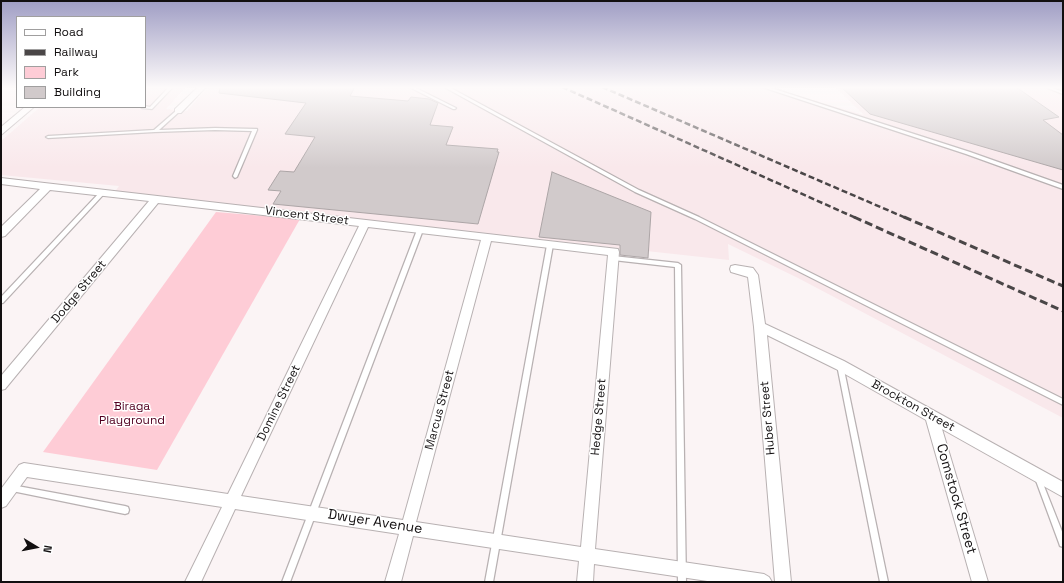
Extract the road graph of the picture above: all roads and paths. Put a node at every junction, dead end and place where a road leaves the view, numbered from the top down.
1 (22, 114) edge
2 (174, 114) edge
3 (496, 114) edge
4 (848, 114) edge
5 (155, 131) junction
6 (1, 132) edge
7 (48, 137) dead end
8 (235, 176) dead end
9 (1, 181) edge
10 (48, 186) junction
11 (1063, 187) edge
12 (102, 192) junction
13 (156, 199) junction
14 (365, 223) junction
15 (420, 230) junction
16 (1, 233) edge
17 (487, 237) junction
18 (550, 245) junction
19 (613, 255) junction
20 (735, 269) dead end
21 (1, 302) edge
22 (760, 327) junction
23 (840, 365) junction
24 (1, 385) edge
25 (1063, 402) edge
26 (932, 417) junction
27 (1037, 476) junction
28 (11, 487) junction
29 (1063, 490) edge
30 (1, 501) edge
31 (232, 501) junction
32 (125, 510) dead end
33 (312, 513) junction
34 (408, 527) junction
35 (496, 541) junction
36 (1063, 543) edge
37 (587, 555) junction
38 (682, 576) edge
39 (193, 582) edge
40 (286, 582) edge
41 (393, 582) edge
42 (489, 582) edge
43 (585, 582) edge
44 (764, 582) edge
45 (783, 582) edge
46 (884, 582) edge
47 (980, 582) edge

1 - 6 street
2 - 5 lane
3 - 25 lane
4 - 11 lane
5 - 7 lane
5 - 8 lane
9 - 10 street, Vincent Street
10 - 12 street, Vincent Street
10 - 16 street
12 - 13 street, Vincent Street
12 - 21 lane
13 - 14 street, Vincent Street
13 - 24 street, Dodge Street
14 - 15 street, Vincent Street
14 - 31 street, Domine Street
15 - 17 street, Vincent Street
15 - 33 lane
17 - 18 street, Vincent Street
17 - 34 street, Marcus Street
18 - 19 street, Vincent Street
18 - 35 lane
19 - 37 street, Hedge Street
19 - 38 lane
20 - 22 street, Huber Street
22 - 23 street, Brockton Street
22 - 45 street, Huber Street
23 - 26 street, Brockton Street
23 - 46 lane
26 - 27 street, Brockton Street
26 - 47 street, Comstock Street
27 - 29 street, Brockton Street
27 - 36 lane
28 - 30 street, Dwyer Avenue
28 - 31 street, Dwyer Avenue
28 - 32 lane
31 - 33 street, Dwyer Avenue
31 - 39 street, Domine Street
33 - 34 street, Dwyer Avenue
33 - 40 lane
34 - 35 street, Dwyer Avenue
34 - 41 street, Marcus Street
35 - 37 street, Dwyer Avenue
35 - 42 lane
37 - 38 street, Dwyer Avenue
37 - 43 street, Hedge Street
38 - 44 street, Dwyer Avenue

